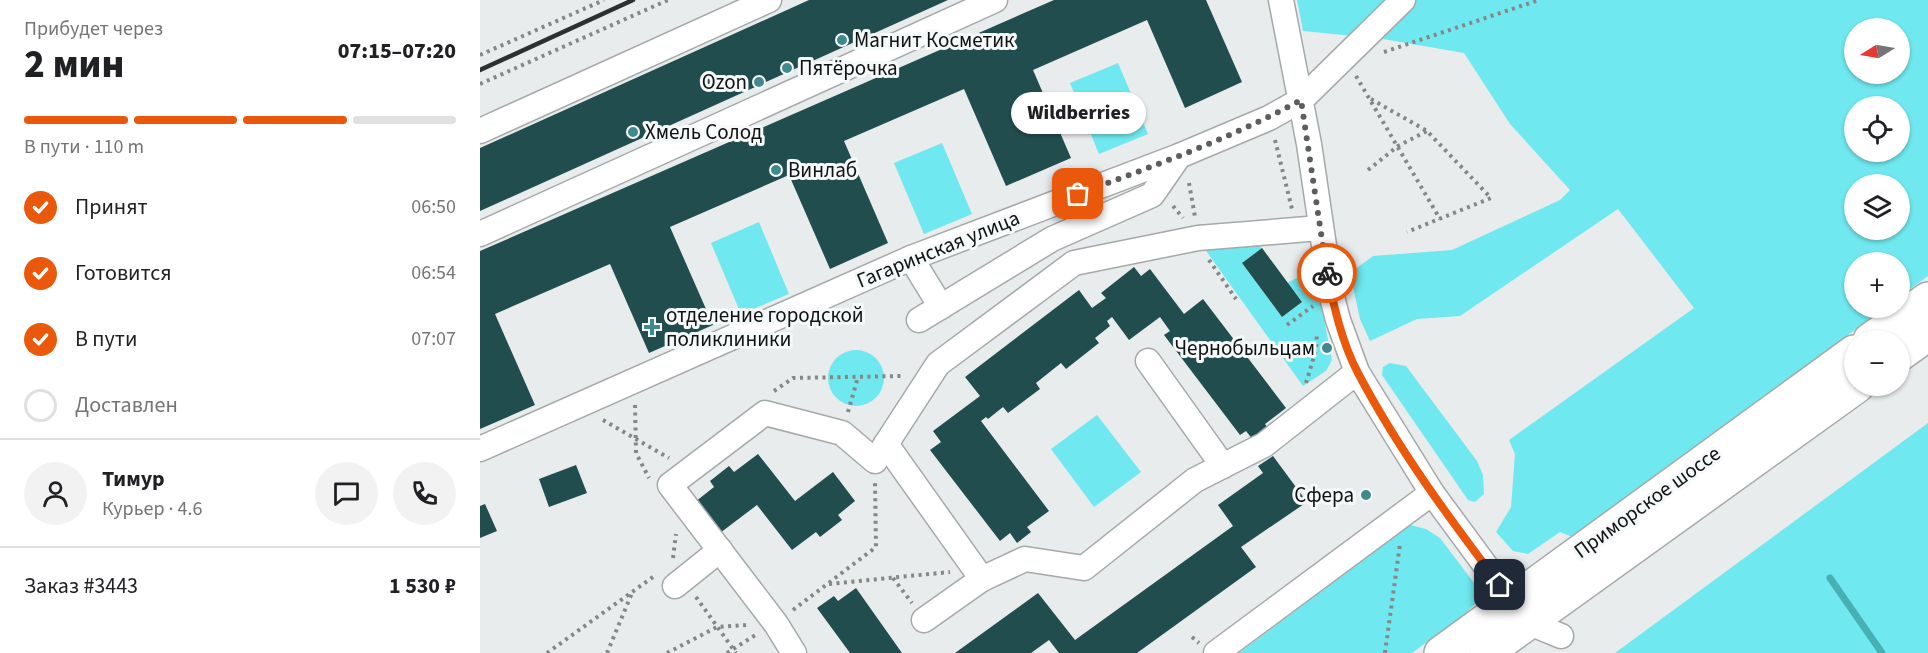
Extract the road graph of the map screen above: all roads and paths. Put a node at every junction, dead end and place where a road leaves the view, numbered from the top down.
1 (604, 0) edge
2 (668, 0) edge
3 (768, 0) edge
4 (995, 0) edge
5 (1281, 0) edge
6 (1403, 0) edge
7 (1539, 0) edge
8 (480, 55) edge
9 (1344, 58) junction
10 (480, 84) edge
11 (1369, 98) junction
12 (1301, 100) junction
13 (1427, 130) junction
14 (480, 131) edge
15 (1398, 146) junction
16 (1181, 155) junction
17 (1368, 170) dead end
18 (1157, 186) junction
19 (1440, 219) junction
20 (1320, 228) junction
21 (1407, 232) dead end
22 (480, 234) edge
23 (1198, 238) junction
24 (911, 258) junction
25 (1236, 298) dead end
26 (1928, 299) edge
27 (941, 307) junction
28 (919, 320) dead end
29 (1884, 330) edge
30 (1928, 334) edge
31 (1910, 347) edge
32 (1844, 360) edge
33 (1148, 361) dead end
34 (1357, 372) junction
35 (930, 375) junction
36 (858, 377) junction
37 (635, 380) junction
38 (1844, 395) edge
39 (764, 398) dead end
40 (578, 405) junction
41 (842, 433) junction
42 (636, 441) junction
43 (480, 449) edge
44 (881, 452) junction
45 (1223, 466) junction
46 (691, 470) junction
47 (652, 484) dead end
48 (1432, 493) junction
49 (1404, 513) junction
50 (672, 525) dead end
51 (720, 550) junction
52 (978, 574) junction
53 (892, 578) junction
54 (672, 580) junction
55 (828, 584) junction
56 (632, 592) junction
57 (1519, 612) junction
58 (924, 620) joint
59 (776, 624) junction
60 (717, 627) junction
61 (1561, 636) dead end
62 (734, 651) edge
63 (547, 653) edge
64 (607, 653) edge
65 (667, 653) edge
66 (728, 653) edge
67 (794, 653) edge
68 (1216, 653) edge
69 (1385, 653) edge
70 (1441, 653) edge
71 (1486, 653) edge

1 - 8 path
2 - 10 path
3 - 14 street
4 - 22 street
5 - 12 street
6 - 9 street, Гагаринская улица
7 - 9 path
9 - 11 path
9 - 12 street, Гагаринская улица
11 - 13 path
11 - 15 path
12 - 16 street, Гагаринская улица
12 - 20 street
13 - 15 path
13 - 19 path
15 - 17 path
15 - 19 path
16 - 18 street
16 - 23 path
16 - 24 street, Гагаринская улица
18 - 23 path
18 - 27 street
19 - 21 path
20 - 23 street
20 - 34 street
23 - 25 path
23 - 35 street
24 - 27 street
24 - 37 street, Гагаринская улица
26 - 29 highway
27 - 28 street
30 - 31 highway
32 - 57 highway, Приморское шоссе
33 - 45 street
34 - 45 street
34 - 48 street
35 - 36 path
35 - 44 street
36 - 39 path
36 - 41 path
37 - 40 street, Гагаринская улица
37 - 42 path
38 - 57 highway, Приморское шоссе
40 - 42 path
40 - 43 street, Гагаринская улица
41 - 44 street
41 - 46 street
42 - 46 path
42 - 47 path
44 - 52 street
44 - 55 path
45 - 52 street
46 - 51 street
48 - 49 street
48 - 57 street
49 - 68 street
49 - 69 path
50 - 54 path
51 - 54 street
51 - 59 street
52 - 53 path
52 - 58 street
53 - 55 path
53 - 58 path
54 - 56 path
54 - 60 path
55 - 59 path
56 - 63 path
56 - 64 path
57 - 61 street
57 - 70 highway, Приморское шоссе
57 - 71 highway, Приморское шоссе
59 - 62 path
59 - 67 street
60 - 62 path
60 - 65 path
62 - 66 path

